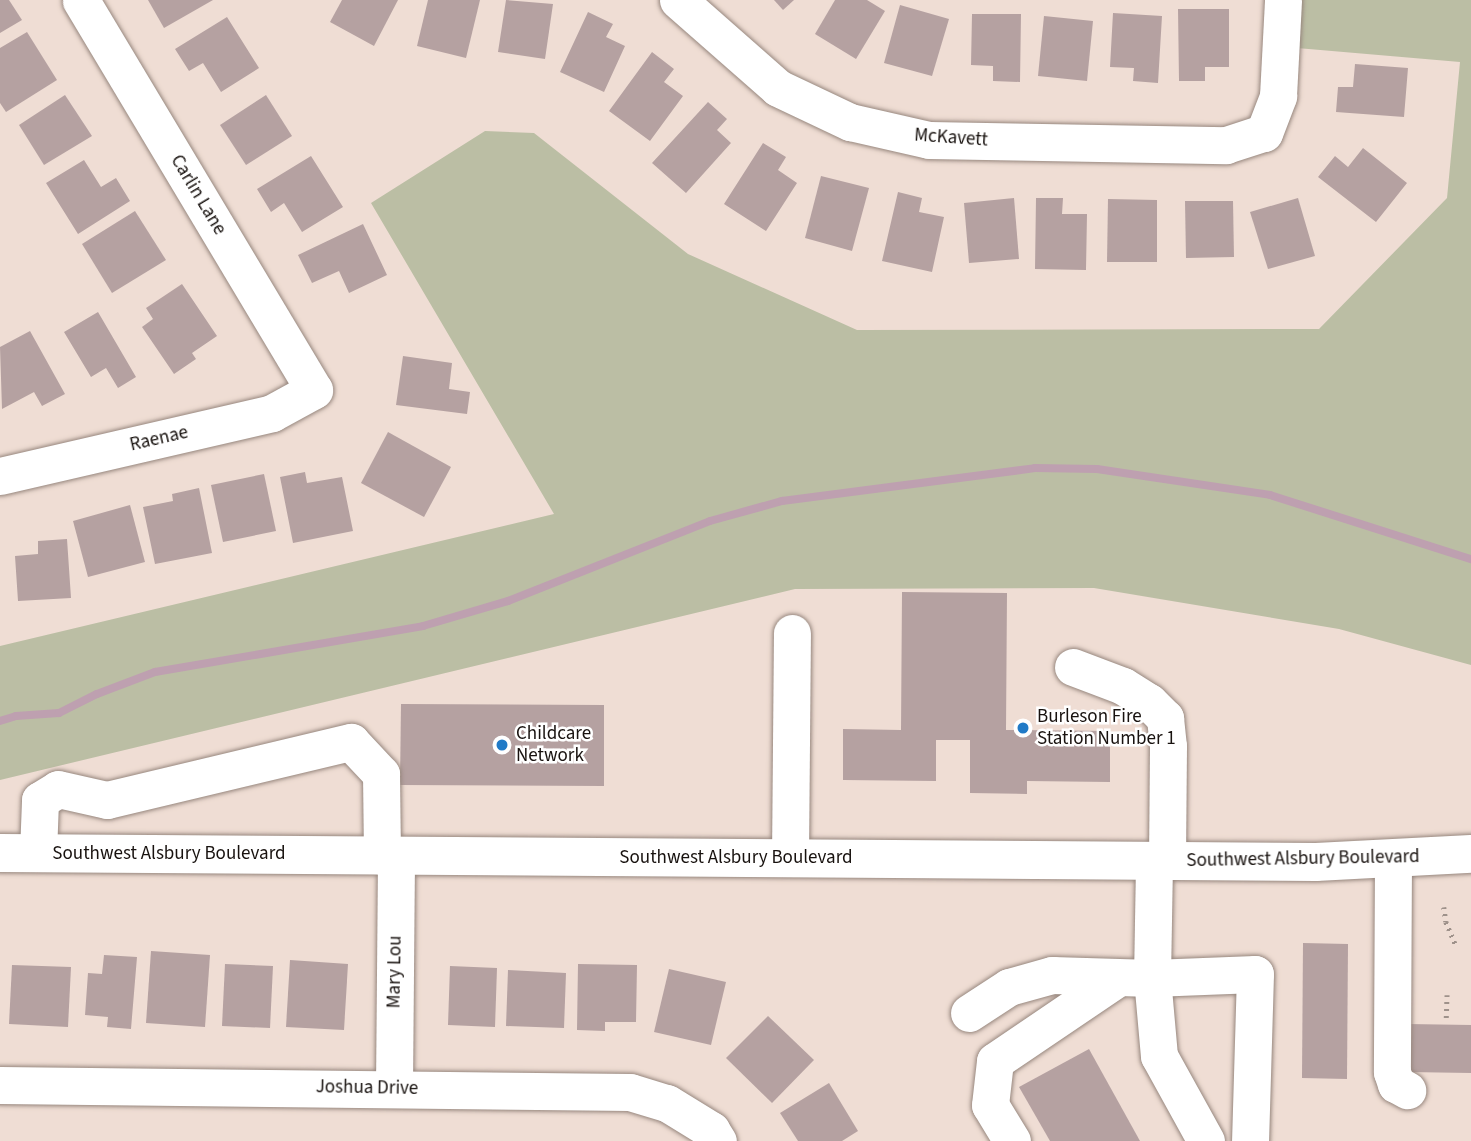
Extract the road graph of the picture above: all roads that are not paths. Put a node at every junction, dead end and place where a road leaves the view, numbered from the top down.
1 (81, 0) edge
2 (678, 0) edge
3 (1283, 0) edge
4 (314, 390) joint
5 (0, 476) edge
6 (792, 633) dead end
7 (1073, 667) dead end
8 (0, 853) edge
9 (38, 853) junction
10 (1471, 854) edge
11 (389, 856) junction
12 (790, 858) junction
13 (1393, 860) junction
14 (1160, 861) junction
15 (1152, 978) junction
16 (1116, 979) junction
17 (969, 1013) dead end
18 (0, 1085) edge
19 (394, 1088) junction
20 (1407, 1090) dead end
21 (718, 1141) edge
22 (1013, 1141) edge
23 (1206, 1141) edge
24 (1250, 1141) edge

1 - 4 street, Carlin Lane
2 - 3 street, McKavett
4 - 5 street, Raenae
6 - 12 street
7 - 14 street
8 - 9 main road, Southwest Alsbury Boulevard
9 - 11 main road, Southwest Alsbury Boulevard
9 - 11 street, Mary Lou
10 - 13 main road, Southwest Alsbury Boulevard
11 - 12 main road, Southwest Alsbury Boulevard
11 - 19 street, Mary Lou
12 - 14 main road, Southwest Alsbury Boulevard
13 - 14 main road, Southwest Alsbury Boulevard
13 - 20 street
14 - 15 street
15 - 16 street
15 - 23 street
15 - 24 street
16 - 17 street
16 - 22 street
18 - 19 street, Joshua Drive
19 - 21 street, Joshua Drive

